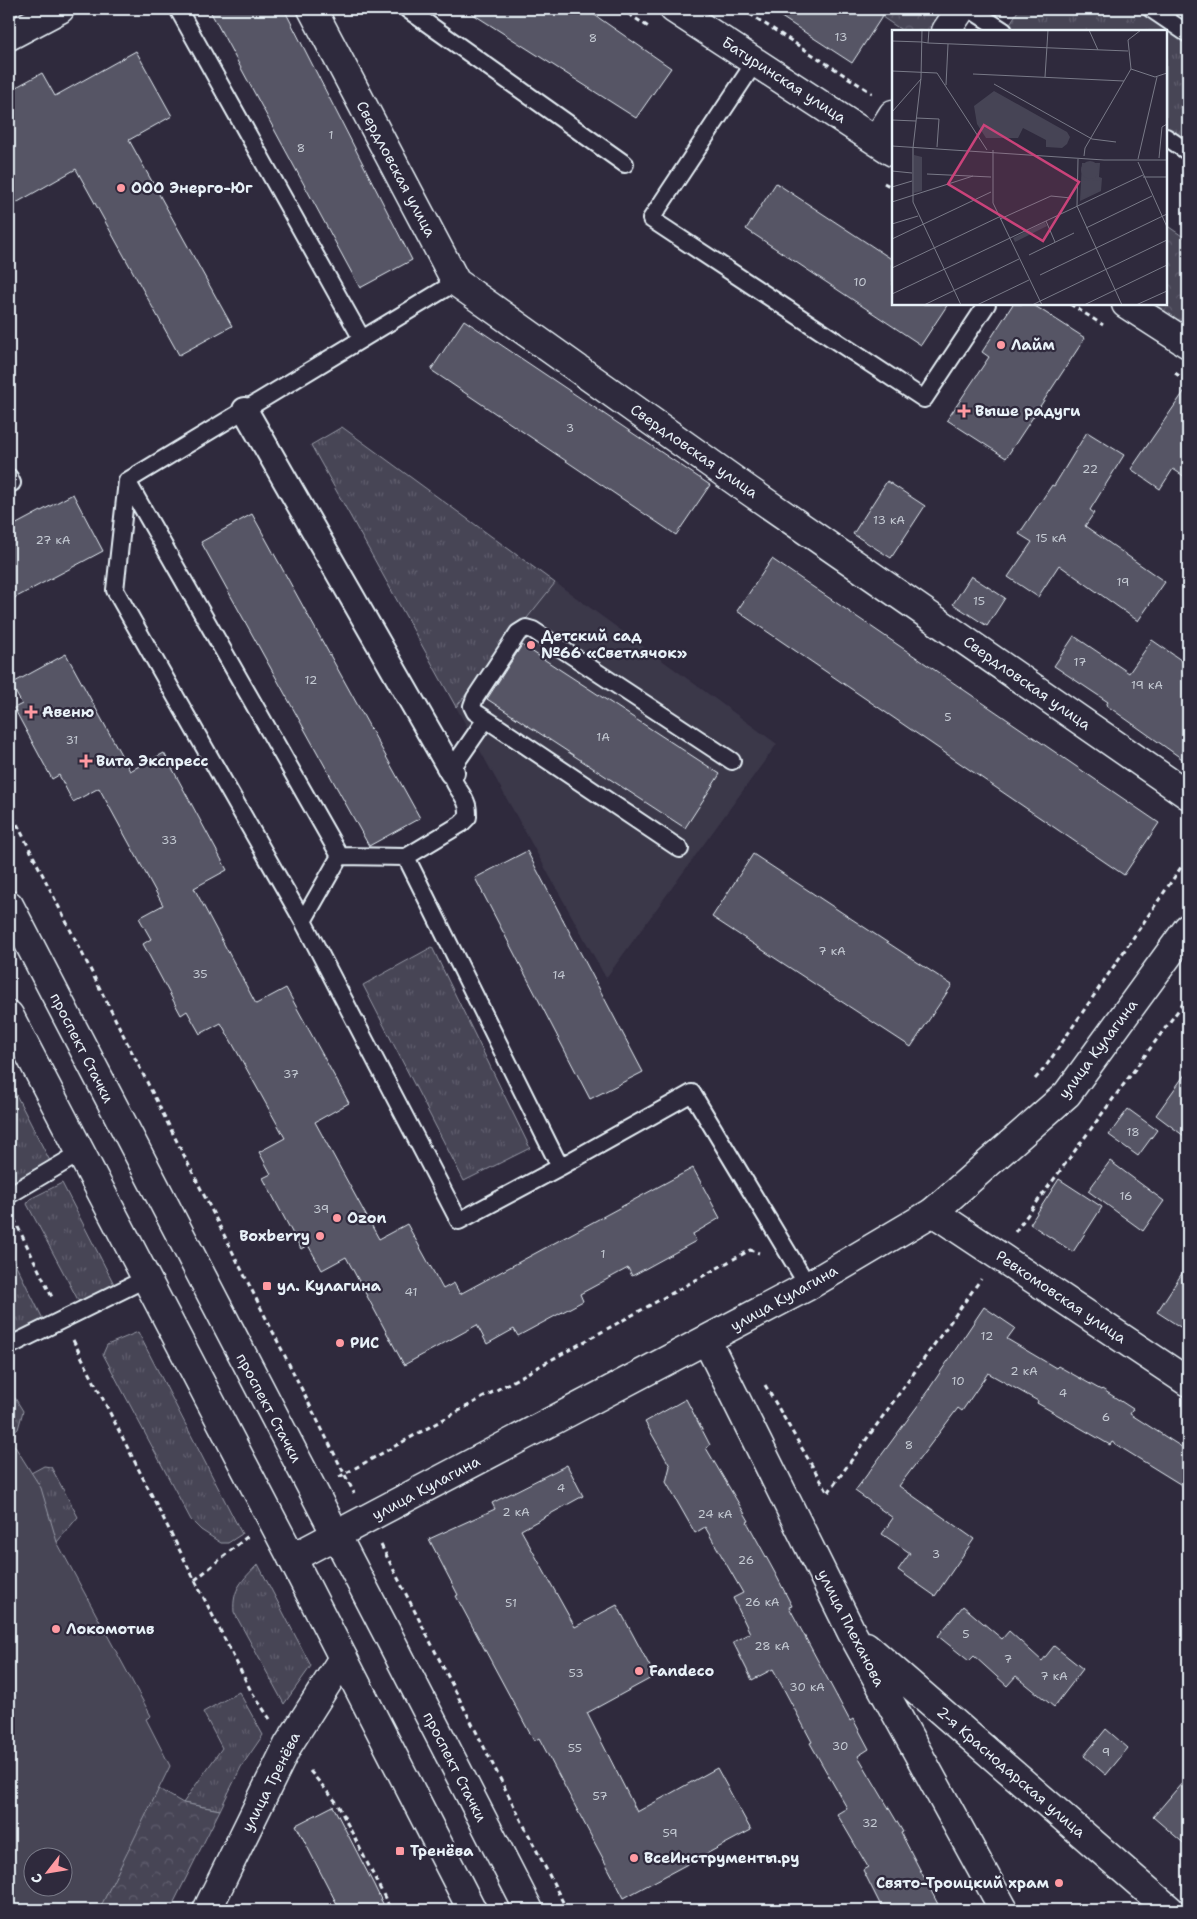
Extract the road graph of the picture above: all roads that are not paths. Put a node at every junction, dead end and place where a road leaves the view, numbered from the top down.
1 (60, 9) edge
2 (178, 9) edge
3 (312, 9) edge
4 (407, 9) edge
5 (674, 9) edge
6 (961, 9) edge
7 (970, 9) edge
8 (1151, 9) edge
9 (947, 30) edge
10 (1002, 30) edge
11 (1188, 34) edge
12 (9, 36) edge
13 (755, 62) junction
14 (885, 105) edge
15 (1167, 138) edge
16 (885, 146) edge
17 (1188, 152) edge
18 (625, 164) dead end
19 (456, 282) junction
20 (985, 305) edge
21 (1128, 305) edge
22 (362, 339) junction
23 (1188, 344) edge
24 (245, 410) junction
25 (127, 481) junction
26 (486, 719) junction
27 (732, 761) dead end
28 (452, 772) junction
29 (1188, 795) edge
30 (680, 849) dead end
31 (340, 856) junction
32 (406, 857) junction
33 (9, 905) edge
34 (303, 921) junction
35 (1188, 928) edge
36 (9, 1015) edge
37 (80, 1153) junction
38 (560, 1167) junction
39 (9, 1195) edge
40 (933, 1212) junction
41 (145, 1279) junction
42 (808, 1286) junction
43 (707, 1340) junction
44 (9, 1346) edge
45 (1188, 1382) edge
46 (336, 1535) junction
47 (292, 1558) junction
48 (852, 1633) junction
49 (343, 1658) junction
50 (207, 1910) edge
51 (472, 1910) edge
52 (529, 1910) edge
53 (1004, 1910) edge
54 (1170, 1910) edge

1 - 12 street
2 - 22 lane
3 - 19 street, Свердловская улица
4 - 18 lane
5 - 13 street, Батуринская улица
6 - 9 street
7 - 10 lane
8 - 11 lane
13 - 16 street, Батуринская улица
13 - 20 lane
14 - 16 street
15 - 17 lane
19 - 22 lane
19 - 29 street, Свердловская улица
21 - 23 street
22 - 24 lane
24 - 25 lane
24 - 28 street
25 - 31 lane
25 - 34 lane
26 - 27 lane
26 - 28 lane
26 - 30 lane
28 - 32 lane
31 - 32 lane
31 - 34 lane
32 - 38 lane
33 - 46 street, проспект Стачки
34 - 38 lane
35 - 40 street, улица Кулагина
36 - 37 street
37 - 39 lane
37 - 41 street
38 - 42 lane
40 - 42 street, улица Кулагина
40 - 45 street, Ревкомовская улица
41 - 44 lane
41 - 47 street
42 - 43 street, улица Кулагина
43 - 46 street, улица Кулагина
43 - 48 street, улица Плеханова
46 - 47 street, улица Кулагина
46 - 52 street, проспект Стачки
47 - 49 street
48 - 53 street, улица Плеханова
48 - 54 street, 2-я Краснодарская улица
49 - 50 street, улица Тренёва
49 - 51 street

